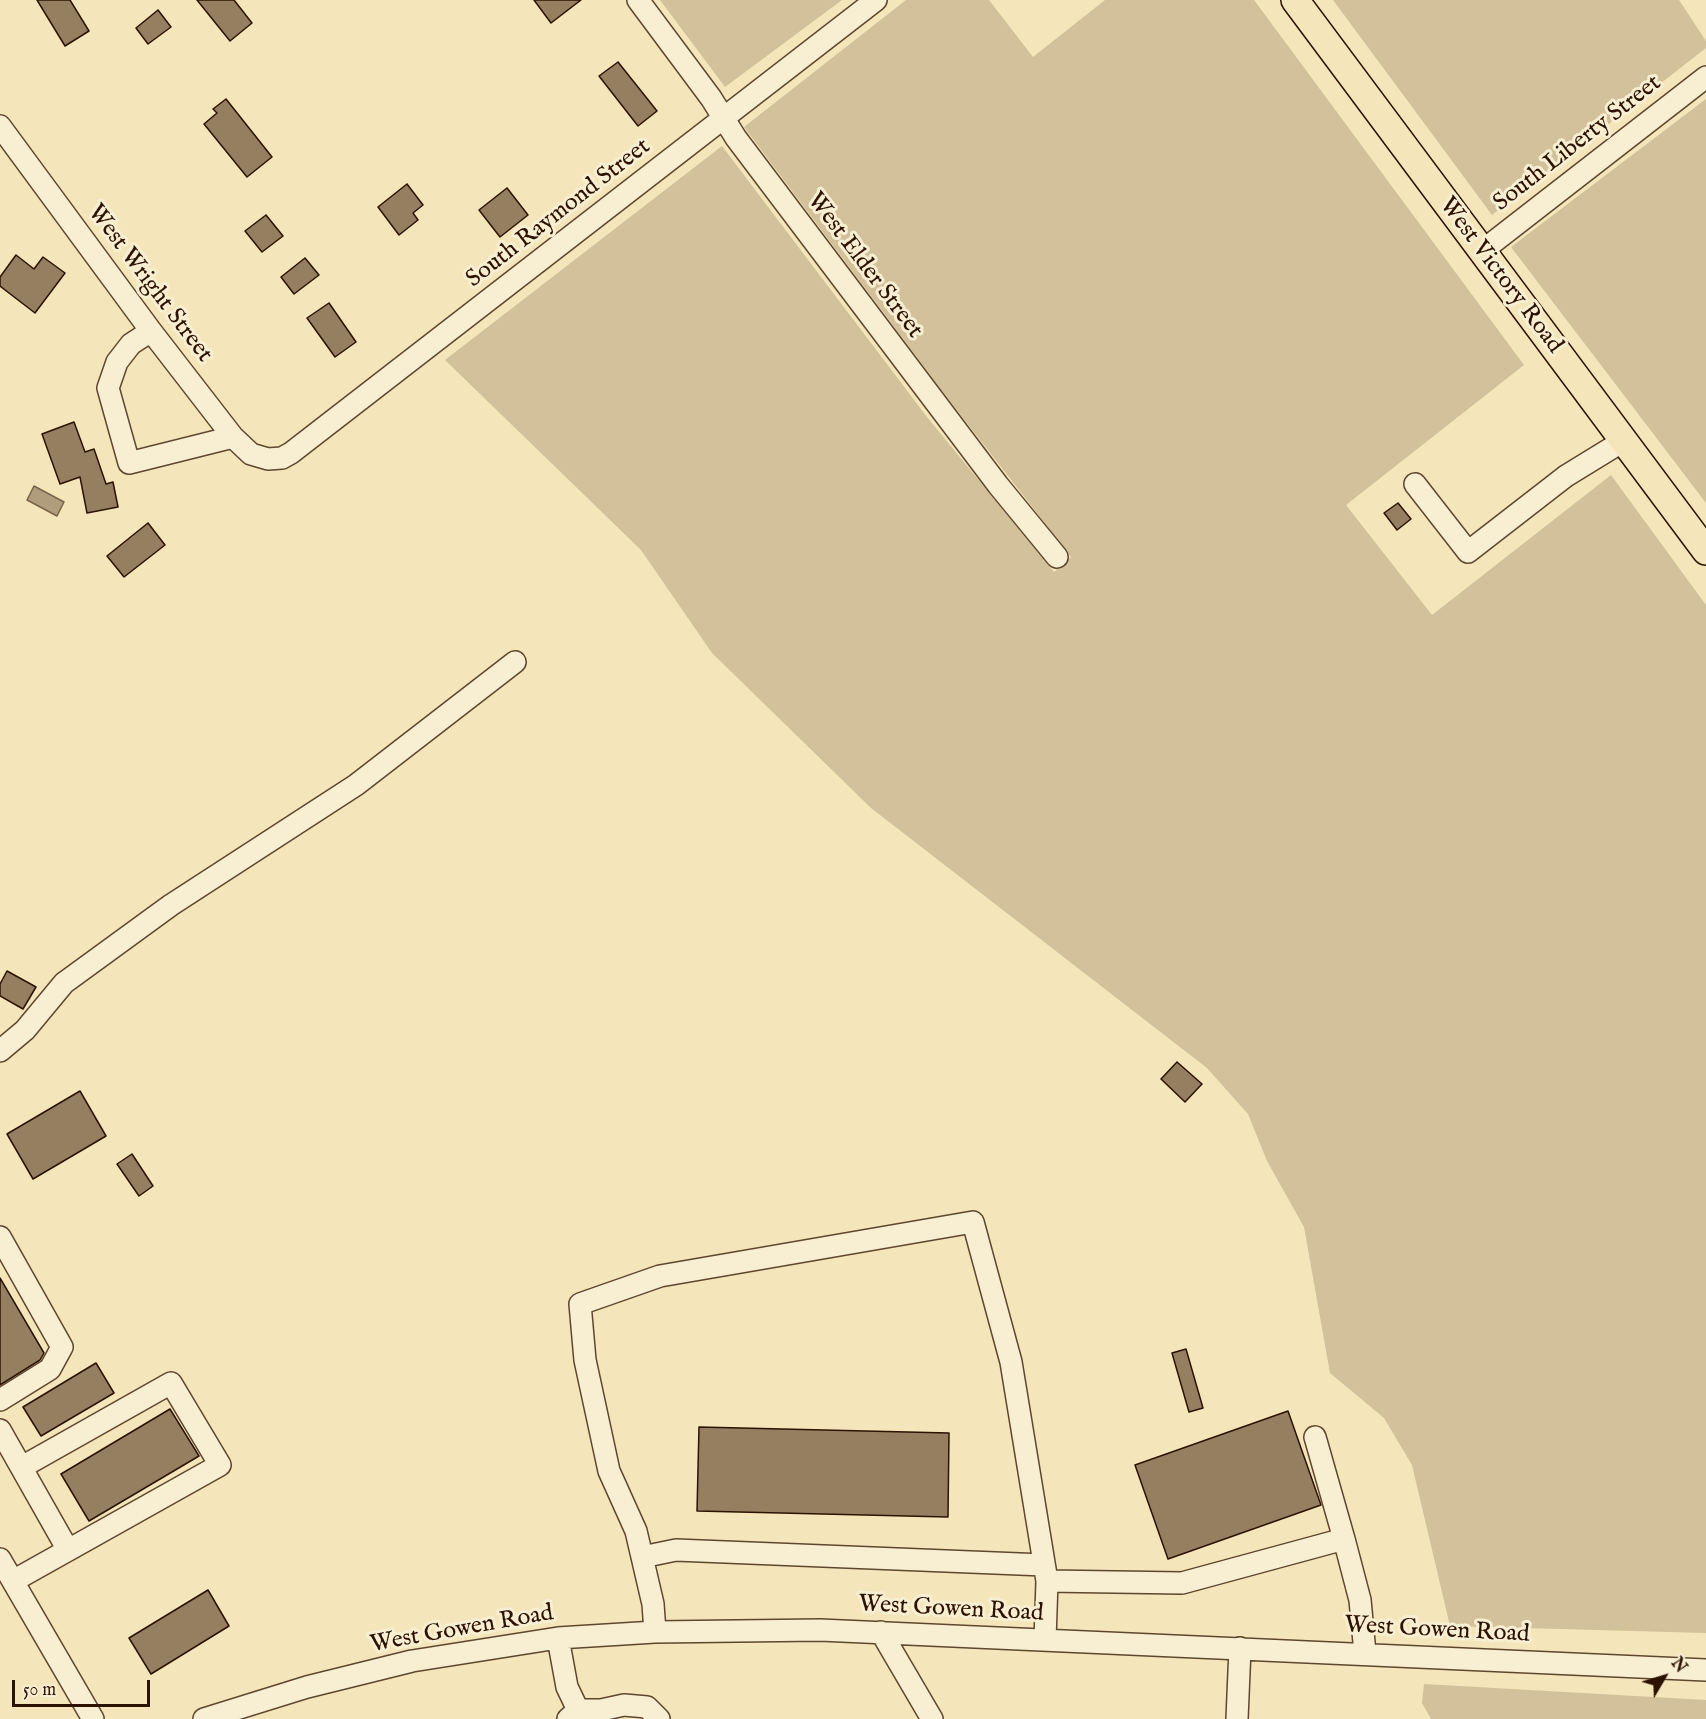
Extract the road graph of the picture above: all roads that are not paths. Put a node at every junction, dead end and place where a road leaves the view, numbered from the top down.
1 (638, 0) edge
2 (876, 0) edge
3 (1295, 0) edge
4 (1706, 76) edge
5 (724, 119) junction
6 (0, 126) edge
7 (1482, 251) junction
8 (151, 331) junction
9 (233, 437) junction
10 (1623, 441) junction
11 (268, 459) joint
12 (1415, 484) dead end
13 (1706, 551) edge
14 (1057, 557) dead end
15 (515, 662) dead end
16 (6, 1046) edge
17 (0, 1237) edge
18 (0, 1400) edge
19 (0, 1429) edge
20 (1315, 1437) dead end
21 (22, 1467) junction
22 (1344, 1539) junction
23 (68, 1550) junction
24 (642, 1557) junction
25 (0, 1559) edge
26 (1046, 1573) junction
27 (13, 1581) junction
28 (655, 1632) junction
29 (881, 1632) junction
30 (558, 1638) junction
31 (1045, 1640) junction
32 (1240, 1648) junction
33 (1365, 1653) junction
34 (1706, 1670) edge
35 (573, 1714) edge
36 (93, 1719) edge
37 (204, 1719) edge
38 (659, 1719) edge
39 (932, 1719) edge
40 (1237, 1719) edge

1 - 5 street, West Elder Street
2 - 5 street, South Raymond Street
3 - 7 main road, West Victory Road
4 - 7 street, South Liberty Street
5 - 11 street, South Raymond Street
5 - 14 street, West Elder Street
6 - 8 street, West Wright Street
7 - 10 main road, West Victory Road
8 - 9 street, West Wright Street
8 - 9 street
9 - 11 street, West Wright Street
10 - 12 street
10 - 13 main road, West Victory Road
15 - 16 street
17 - 18 street
19 - 21 street
20 - 22 street
21 - 23 street
21 - 23 street
22 - 26 street
22 - 33 street
23 - 27 street
24 - 26 street
24 - 26 street
24 - 28 street
25 - 27 street
26 - 31 street
27 - 36 street
28 - 29 street, West Gowen Road
28 - 30 street, West Gowen Road
29 - 31 street, West Gowen Road
29 - 39 street
30 - 35 street
30 - 37 street, West Gowen Road
31 - 32 street, West Gowen Road
32 - 33 street, West Gowen Road
32 - 40 street
33 - 34 street, West Gowen Road
35 - 38 street

